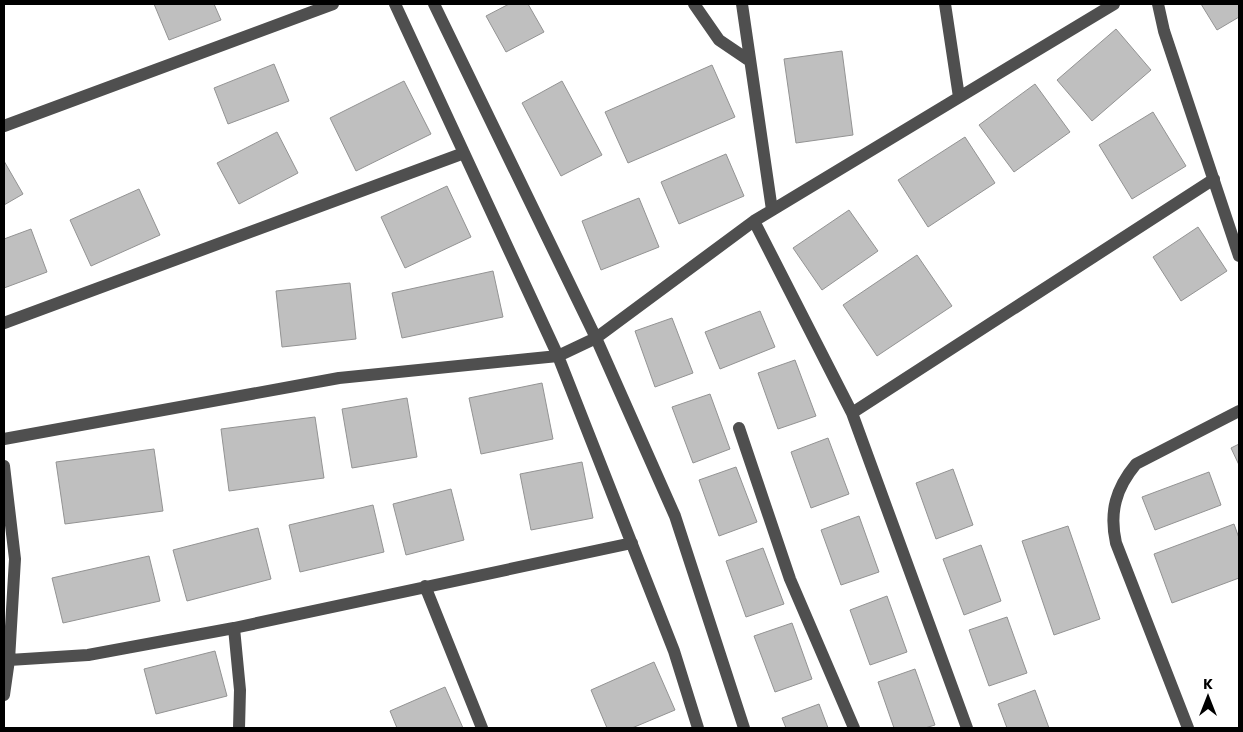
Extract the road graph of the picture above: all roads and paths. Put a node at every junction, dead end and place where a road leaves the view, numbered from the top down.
1 (333, 4) edge
2 (395, 4) edge
3 (434, 4) edge
4 (694, 4) edge
5 (742, 4) edge
6 (945, 4) edge
7 (1114, 4) edge
8 (1158, 4) edge
9 (750, 61) junction
10 (959, 97) junction
11 (4, 126) edge
12 (464, 153) junction
13 (1214, 179) junction
14 (772, 210) junction
15 (754, 221) junction
16 (1239, 256) edge
17 (4, 322) edge
18 (596, 338) junction
19 (558, 356) junction
20 (1239, 411) edge
21 (852, 413) junction
22 (739, 428) dead end
23 (4, 439) edge
24 (4, 466) edge
25 (632, 542) junction
26 (426, 586) junction
27 (234, 628) junction
28 (9, 660) junction
29 (4, 695) edge
30 (239, 728) edge
31 (482, 728) edge
32 (698, 728) edge
33 (744, 728) edge
34 (854, 728) edge
35 (967, 728) edge
36 (1188, 728) edge

1 - 11 street
2 - 12 street
3 - 18 street
4 - 9 street
5 - 9 street
6 - 10 street
7 - 10 street
8 - 13 street
9 - 14 street
10 - 14 street
12 - 17 street
12 - 19 street
13 - 16 street
13 - 21 street
14 - 15 street
15 - 18 street
15 - 21 street
18 - 19 street
18 - 33 street
19 - 23 street
19 - 25 street
20 - 36 street
21 - 35 street
22 - 34 street
24 - 28 street
25 - 26 street
25 - 32 street
26 - 27 street
26 - 31 street
27 - 28 street
27 - 30 street
28 - 29 street

